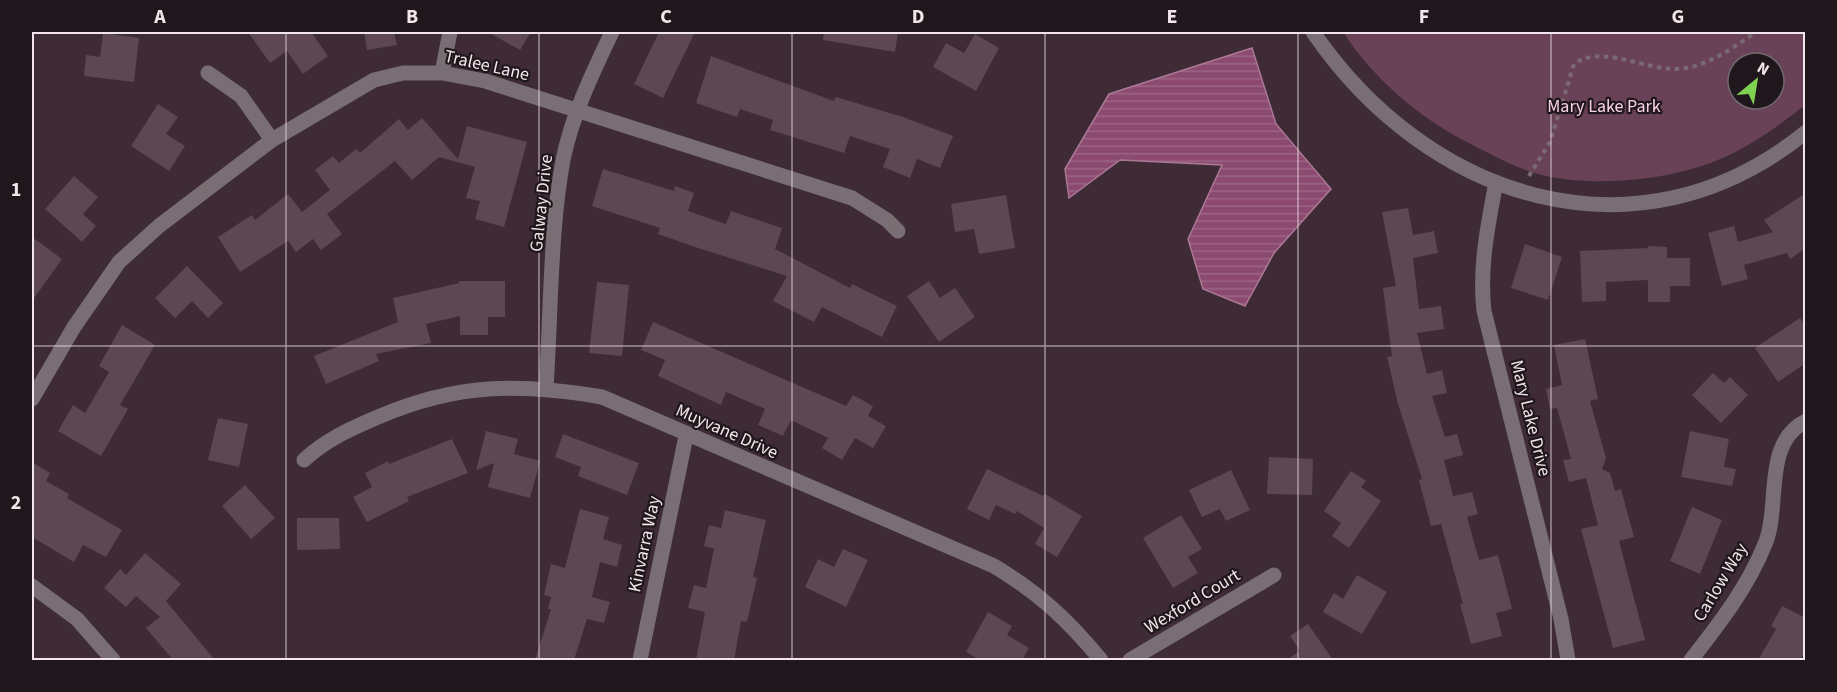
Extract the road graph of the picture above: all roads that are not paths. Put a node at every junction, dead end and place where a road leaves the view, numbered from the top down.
1 (450, 32) edge
2 (612, 32) edge
3 (1313, 32) edge
4 (208, 73) dead end
5 (442, 73) junction
6 (579, 110) junction
7 (1806, 132) edge
8 (272, 140) junction
9 (1496, 182) junction
10 (898, 231) dead end
11 (546, 388) junction
12 (32, 399) edge
13 (1806, 422) edge
14 (686, 436) junction
15 (304, 460) dead end
16 (1274, 575) dead end
17 (32, 586) edge
18 (113, 660) edge
19 (640, 660) edge
20 (1101, 660) edge
21 (1130, 660) edge
22 (1568, 660) edge
23 (1690, 660) edge

1 - 5 street
2 - 6 street, Galway Drive
3 - 9 street
4 - 8 street
5 - 6 street, Tralee Lane
5 - 8 street, Tralee Lane
6 - 10 street, Tralee Lane
6 - 11 street, Galway Drive
7 - 9 street
8 - 12 street, Tralee Lane
9 - 22 street, Mary Lake Drive
11 - 14 street, Muyvane Drive
11 - 15 street, Muyvane Drive
13 - 23 street, Carlow Way
14 - 19 street, Kinvarra Way
14 - 20 street, Muyvane Drive
16 - 21 street, Wexford Court
17 - 18 street

